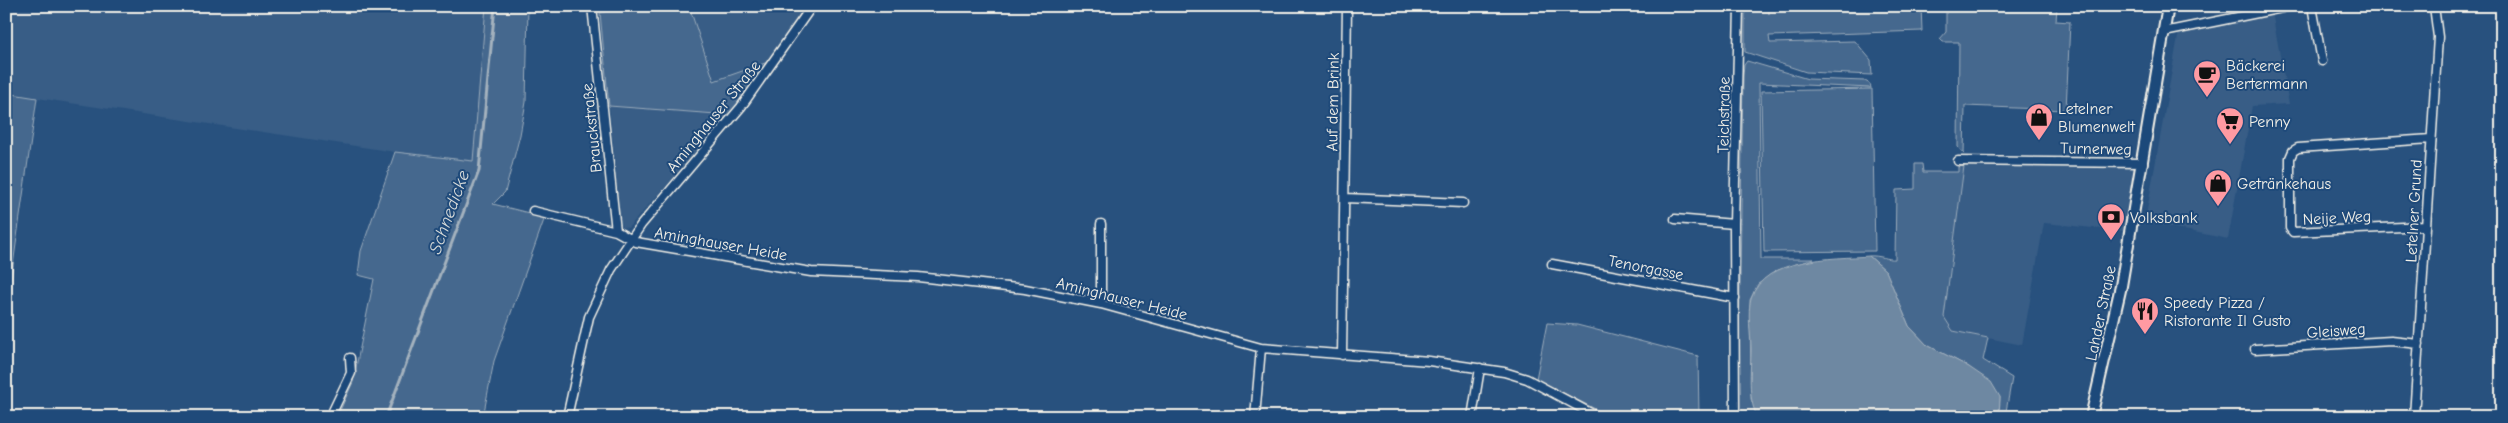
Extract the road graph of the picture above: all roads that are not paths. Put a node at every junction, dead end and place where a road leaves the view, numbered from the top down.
1 (592, 6) edge
2 (812, 6) edge
3 (1347, 6) edge
4 (1739, 6) edge
5 (2168, 6) edge
6 (2292, 6) edge
7 (2312, 6) edge
8 (2434, 6) edge
9 (2164, 32) junction
10 (2322, 61) dead end
11 (2431, 139) junction
12 (1958, 161) dead end
13 (2143, 162) junction
14 (1345, 198) junction
15 (1463, 203) dead end
16 (533, 211) dead end
17 (1675, 220) dead end
18 (1101, 224) dead end
19 (1734, 224) junction
20 (2425, 226) junction
21 (616, 231) junction
22 (630, 239) junction
23 (1552, 264) dead end
24 (1735, 298) junction
25 (1100, 304) junction
26 (2419, 344) junction
27 (1261, 348) junction
28 (2255, 349) dead end
29 (1342, 355) junction
30 (350, 358) dead end
31 (1480, 368) junction
32 (330, 417) edge
33 (567, 417) edge
34 (1255, 417) edge
35 (1472, 417) edge
36 (1598, 417) edge
37 (1735, 417) edge
38 (2092, 417) edge
39 (2414, 417) edge

1 - 21 street, Brauckstraße
2 - 22 street, Aminghauser Straße
3 - 14 street, Auf dem Brink
4 - 19 street, Teichstraße
5 - 9 street, Lahder Straße
6 - 9 street
7 - 10 street
8 - 11 street, Letelner Grund
9 - 13 street, Lahder Straße
11 - 20 street, Letelner Grund
11 - 20 street, Neije Weg
12 - 13 street, Turnerweg
13 - 38 street, Lahder Straße
14 - 15 street
14 - 29 street, Auf dem Brink
16 - 21 street
17 - 19 street
18 - 25 street
19 - 24 street, Teichstraße
20 - 26 street, Letelner Grund
21 - 22 street
22 - 25 street, Aminghauser Heide
22 - 33 street, Aminghauser Straße
23 - 24 street, Tenorgasse
24 - 37 street, Teichstraße
25 - 27 street, Aminghauser Heide
26 - 28 street, Gleisweg
26 - 39 street, Letelner Grund
27 - 29 street, Aminghauser Heide
27 - 34 street
29 - 31 street, Aminghauser Heide
30 - 32 street
31 - 35 street
31 - 36 street, Aminghauser Heide

